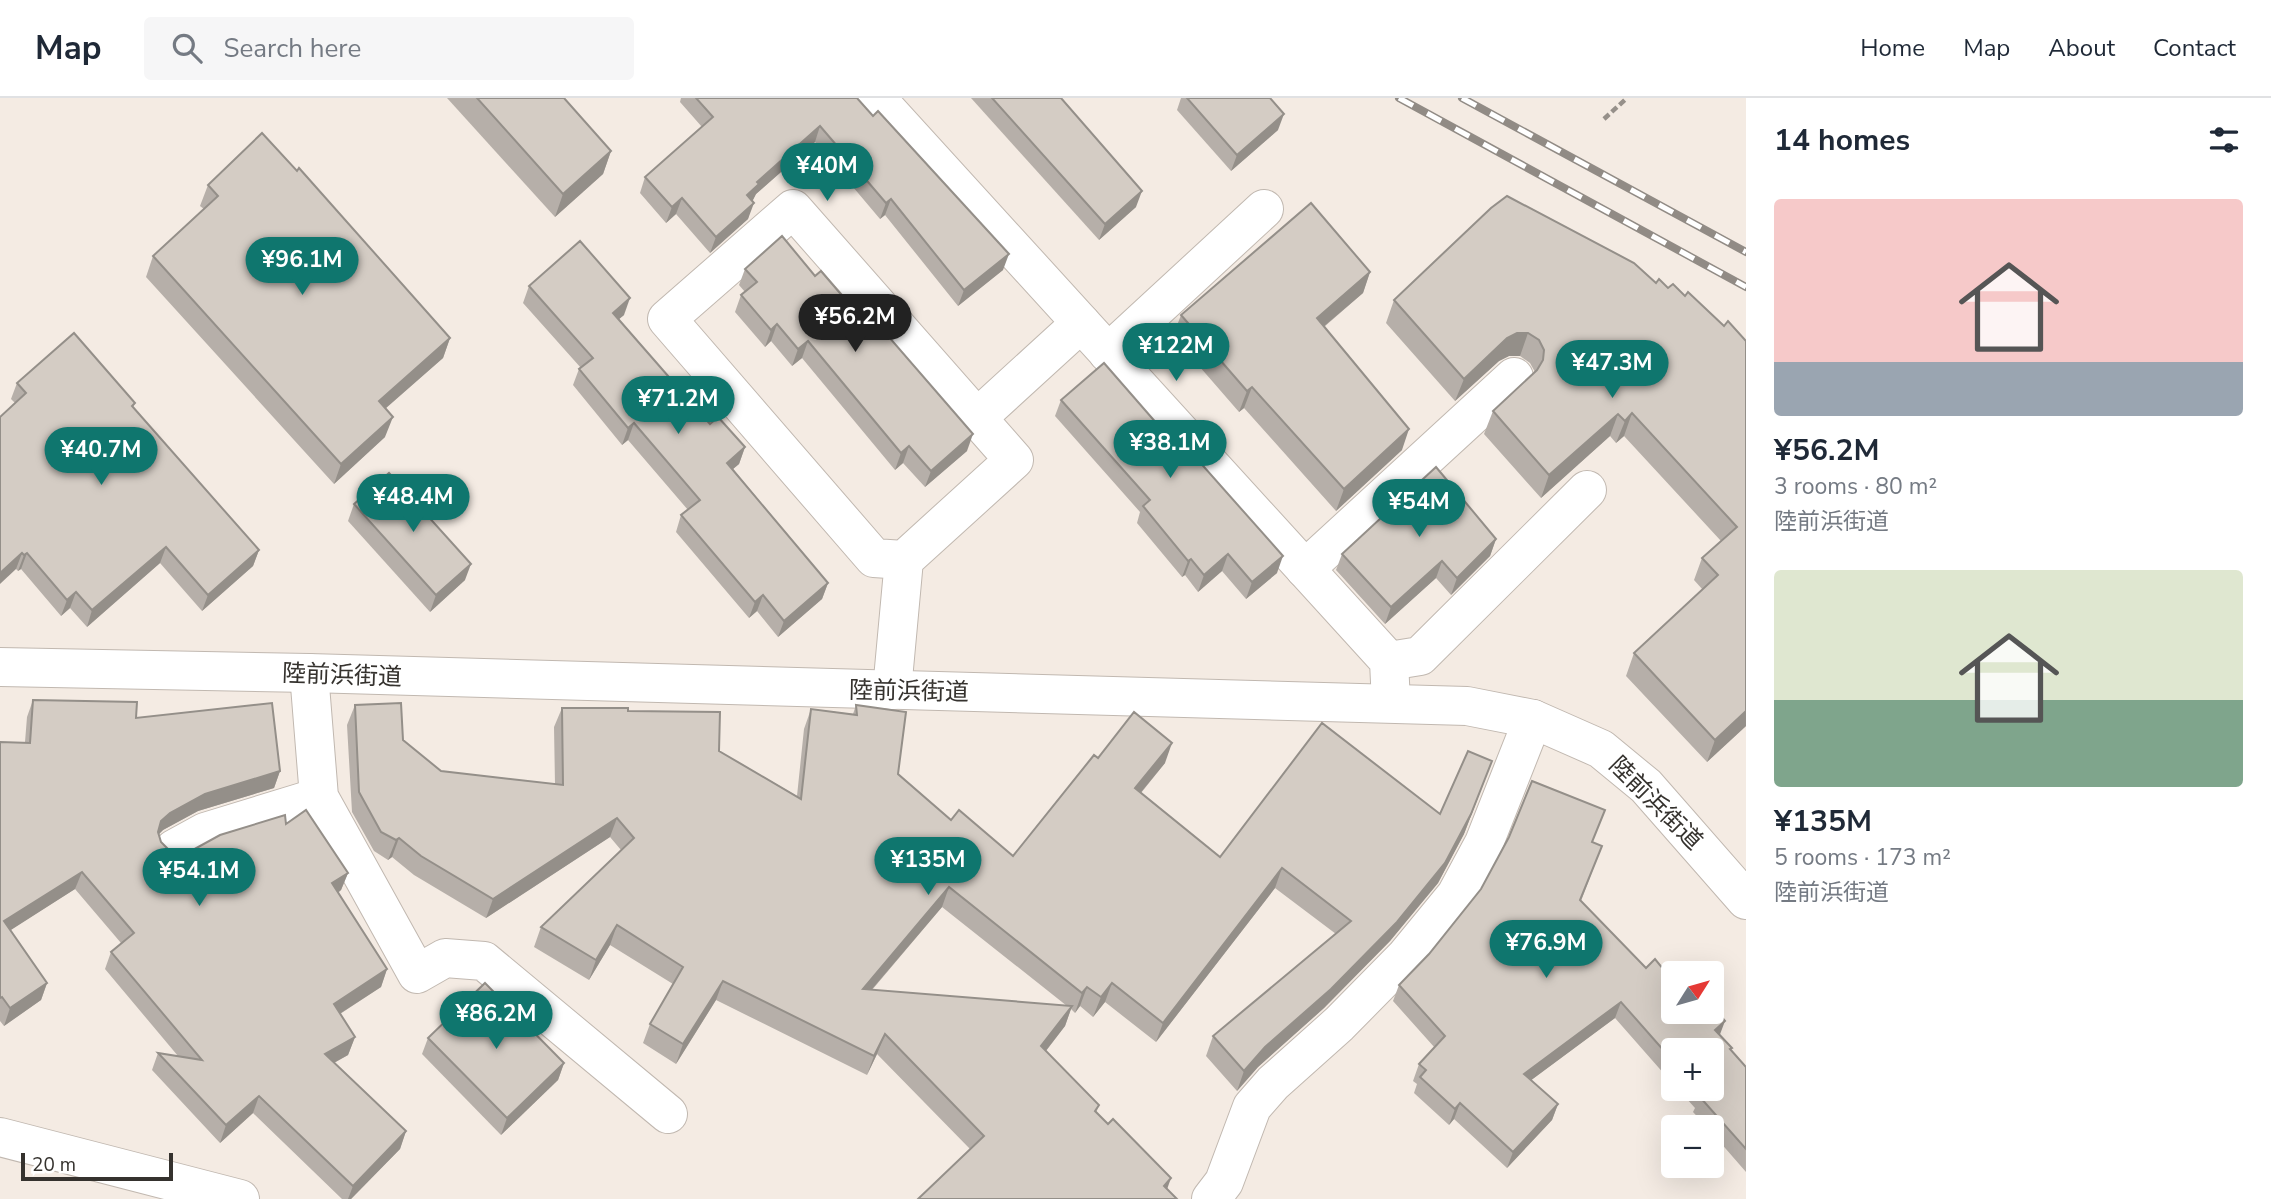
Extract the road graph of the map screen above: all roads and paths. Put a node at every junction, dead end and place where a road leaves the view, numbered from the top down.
1 (876, 98) edge
2 (1627, 98) edge
3 (1604, 119) dead end
4 (1264, 209) dead end
5 (1081, 323) junction
6 (1108, 353) junction
7 (1514, 377) dead end
8 (977, 418) junction
9 (1587, 490) dead end
10 (904, 560) junction
11 (1305, 569) junction
12 (1390, 661) junction
13 (0, 667) edge
14 (309, 673) junction
15 (892, 690) junction
16 (1391, 703) junction
17 (1533, 719) junction
18 (319, 797) junction
19 (174, 849) edge
20 (1746, 900) edge
21 (668, 1114) dead end
22 (0, 1138) edge
23 (240, 1199) edge
24 (1211, 1199) edge

1 - 5 street
2 - 3 path
4 - 6 street
5 - 6 street
5 - 8 street
6 - 11 street
7 - 11 street
8 - 10 street
8 - 10 street
9 - 12 street
10 - 15 street
11 - 12 street
12 - 16 street
13 - 14 street, 陸前浜街道
14 - 15 street, 陸前浜街道
14 - 18 street
15 - 16 street, 陸前浜街道
16 - 17 street, 陸前浜街道
17 - 20 street, 陸前浜街道
17 - 24 street
18 - 19 street
18 - 21 street
22 - 23 street

